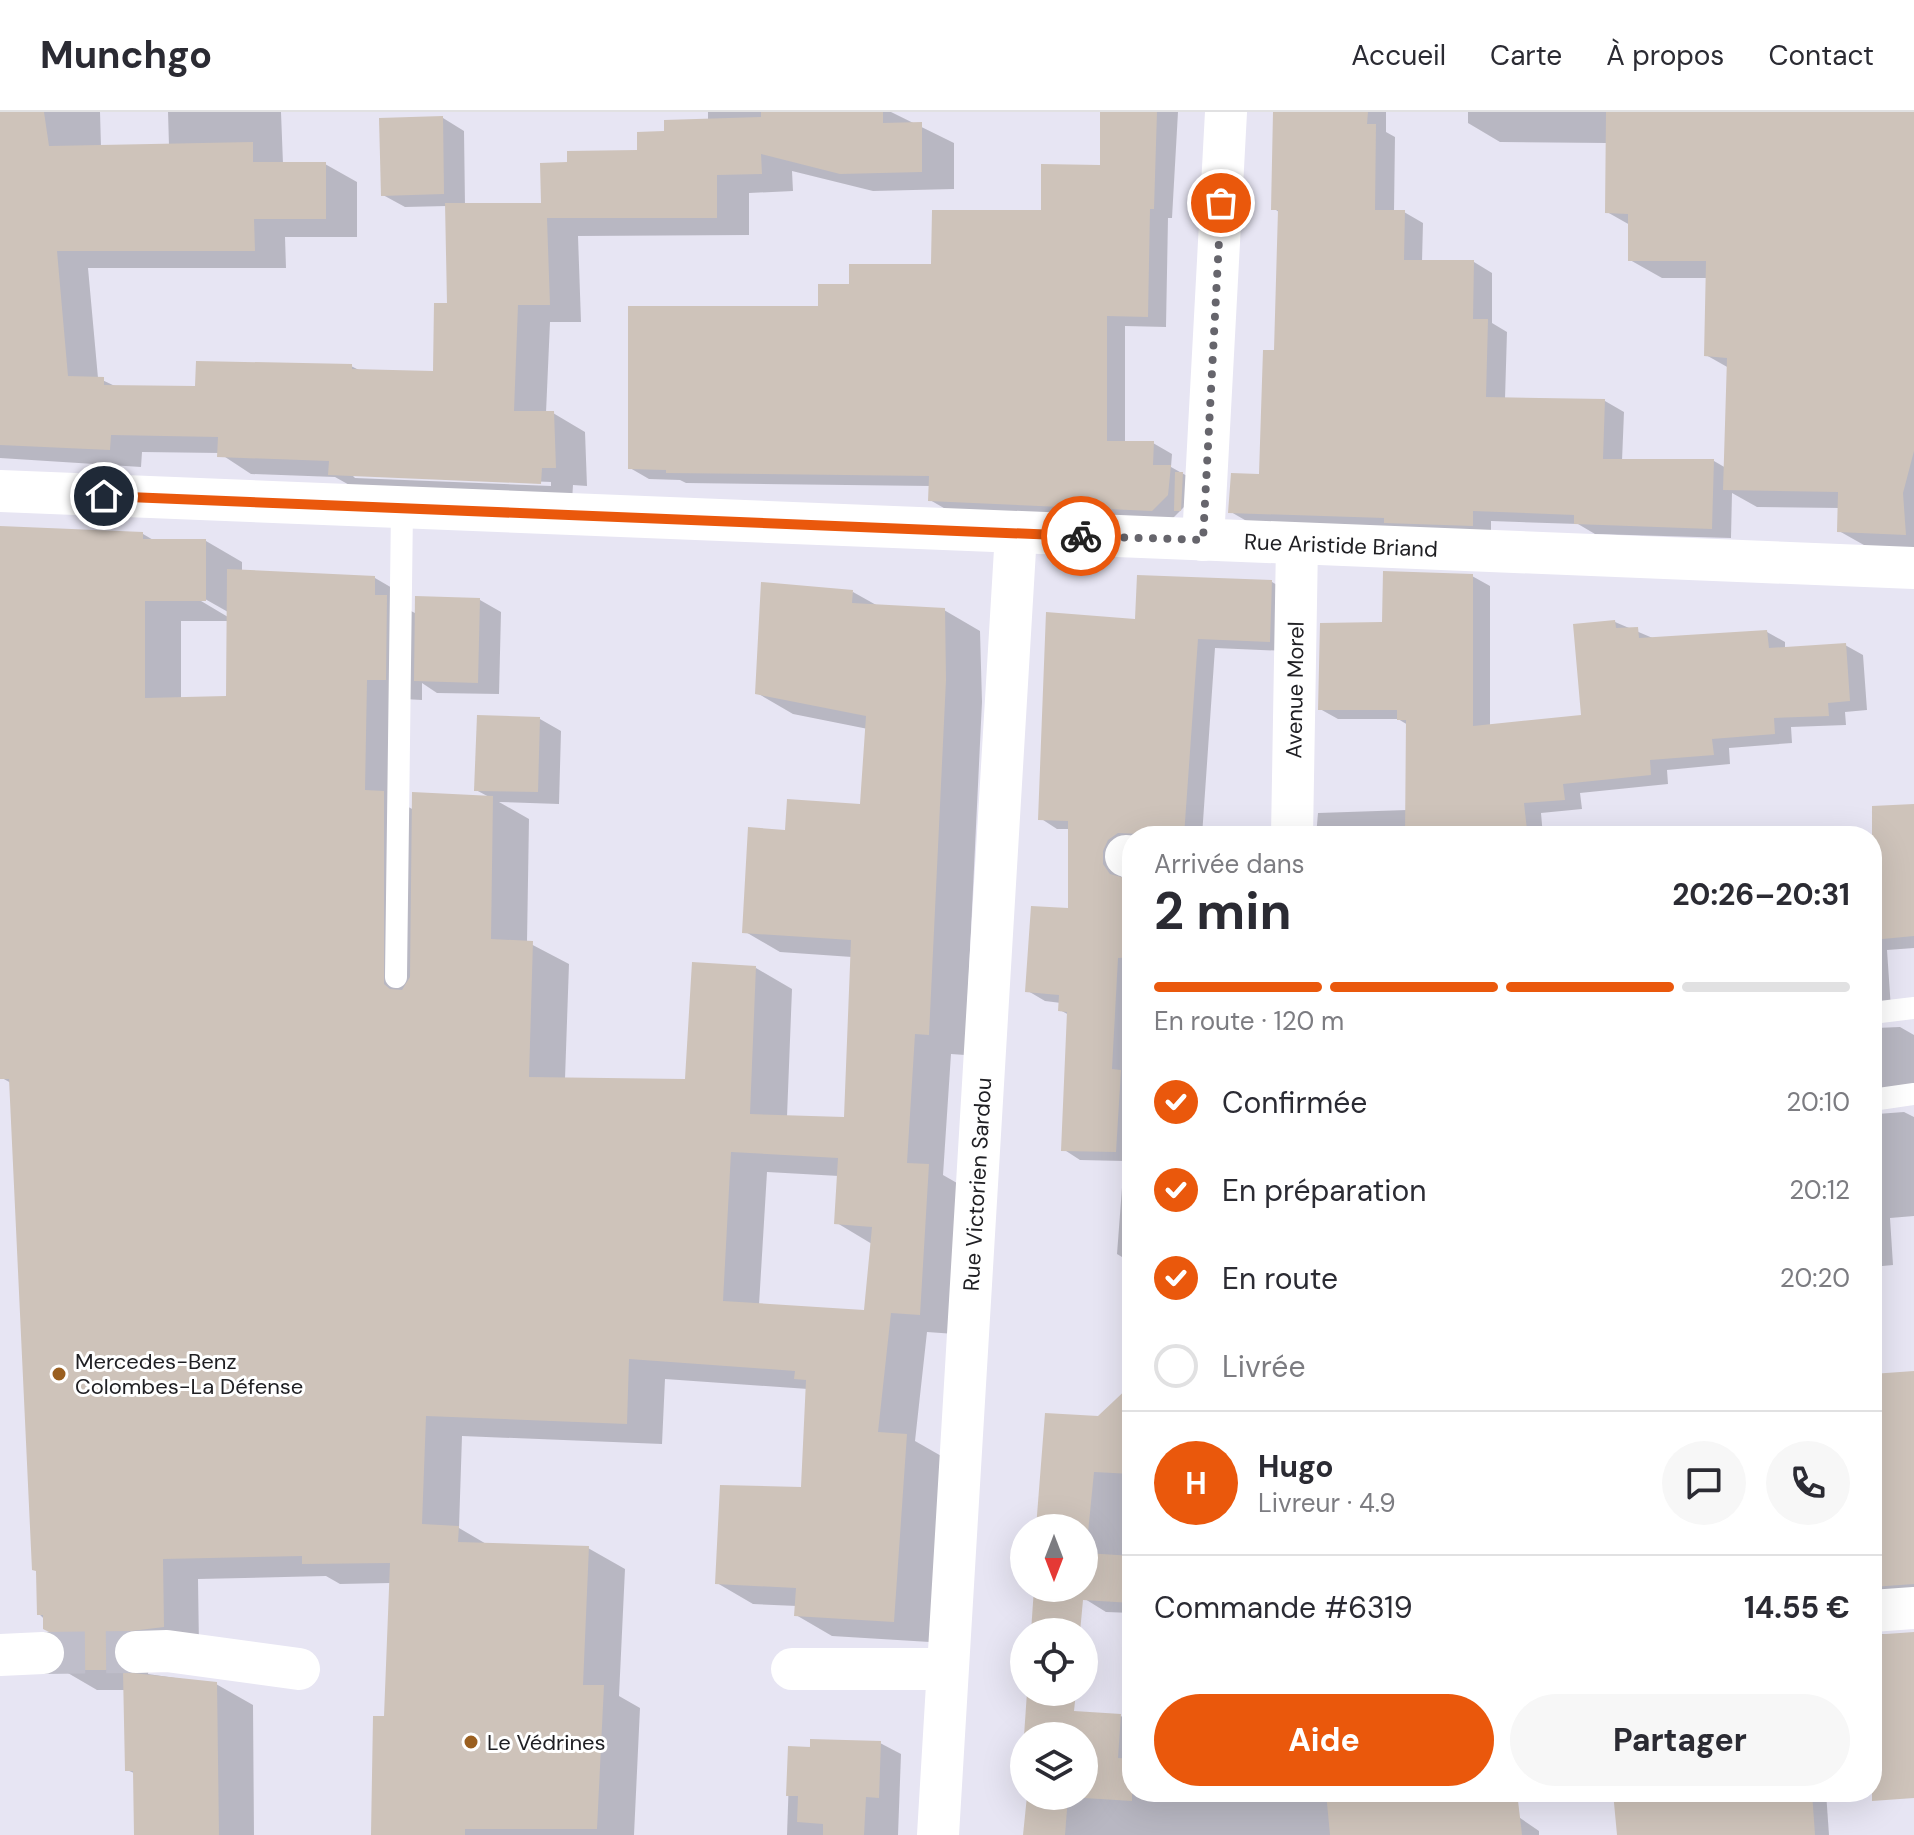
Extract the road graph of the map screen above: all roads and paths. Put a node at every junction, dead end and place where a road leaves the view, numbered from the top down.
1 (1226, 112) edge
2 (0, 491) edge
3 (402, 508) junction
4 (1016, 533) junction
5 (1203, 540) junction
6 (1297, 544) junction
7 (1914, 568) edge
8 (1292, 826) edge
9 (396, 977) dead end
10 (1914, 1008) edge
11 (1882, 1012) edge
12 (1914, 1094) edge
13 (1882, 1099) edge
14 (1914, 1608) edge
15 (1882, 1610) edge
16 (136, 1652) tunnel mouth
17 (43, 1653) tunnel mouth
18 (0, 1655) edge
19 (299, 1669) dead end
20 (792, 1669) dead end
21 (947, 1669) junction
22 (938, 1835) edge

1 - 5 street
2 - 3 street, Rue Aristide Briand
3 - 4 street, Rue Aristide Briand
3 - 9 lane
4 - 5 street, Rue Aristide Briand
4 - 21 street, Rue Victorien Sardou
5 - 6 street, Rue Aristide Briand
6 - 7 street, Rue Aristide Briand
6 - 8 street, Avenue Morel
10 - 11 lane
12 - 13 lane
14 - 15 street
16 - 19 street
17 - 18 street
20 - 21 street
21 - 22 street, Rue Victorien Sardou

